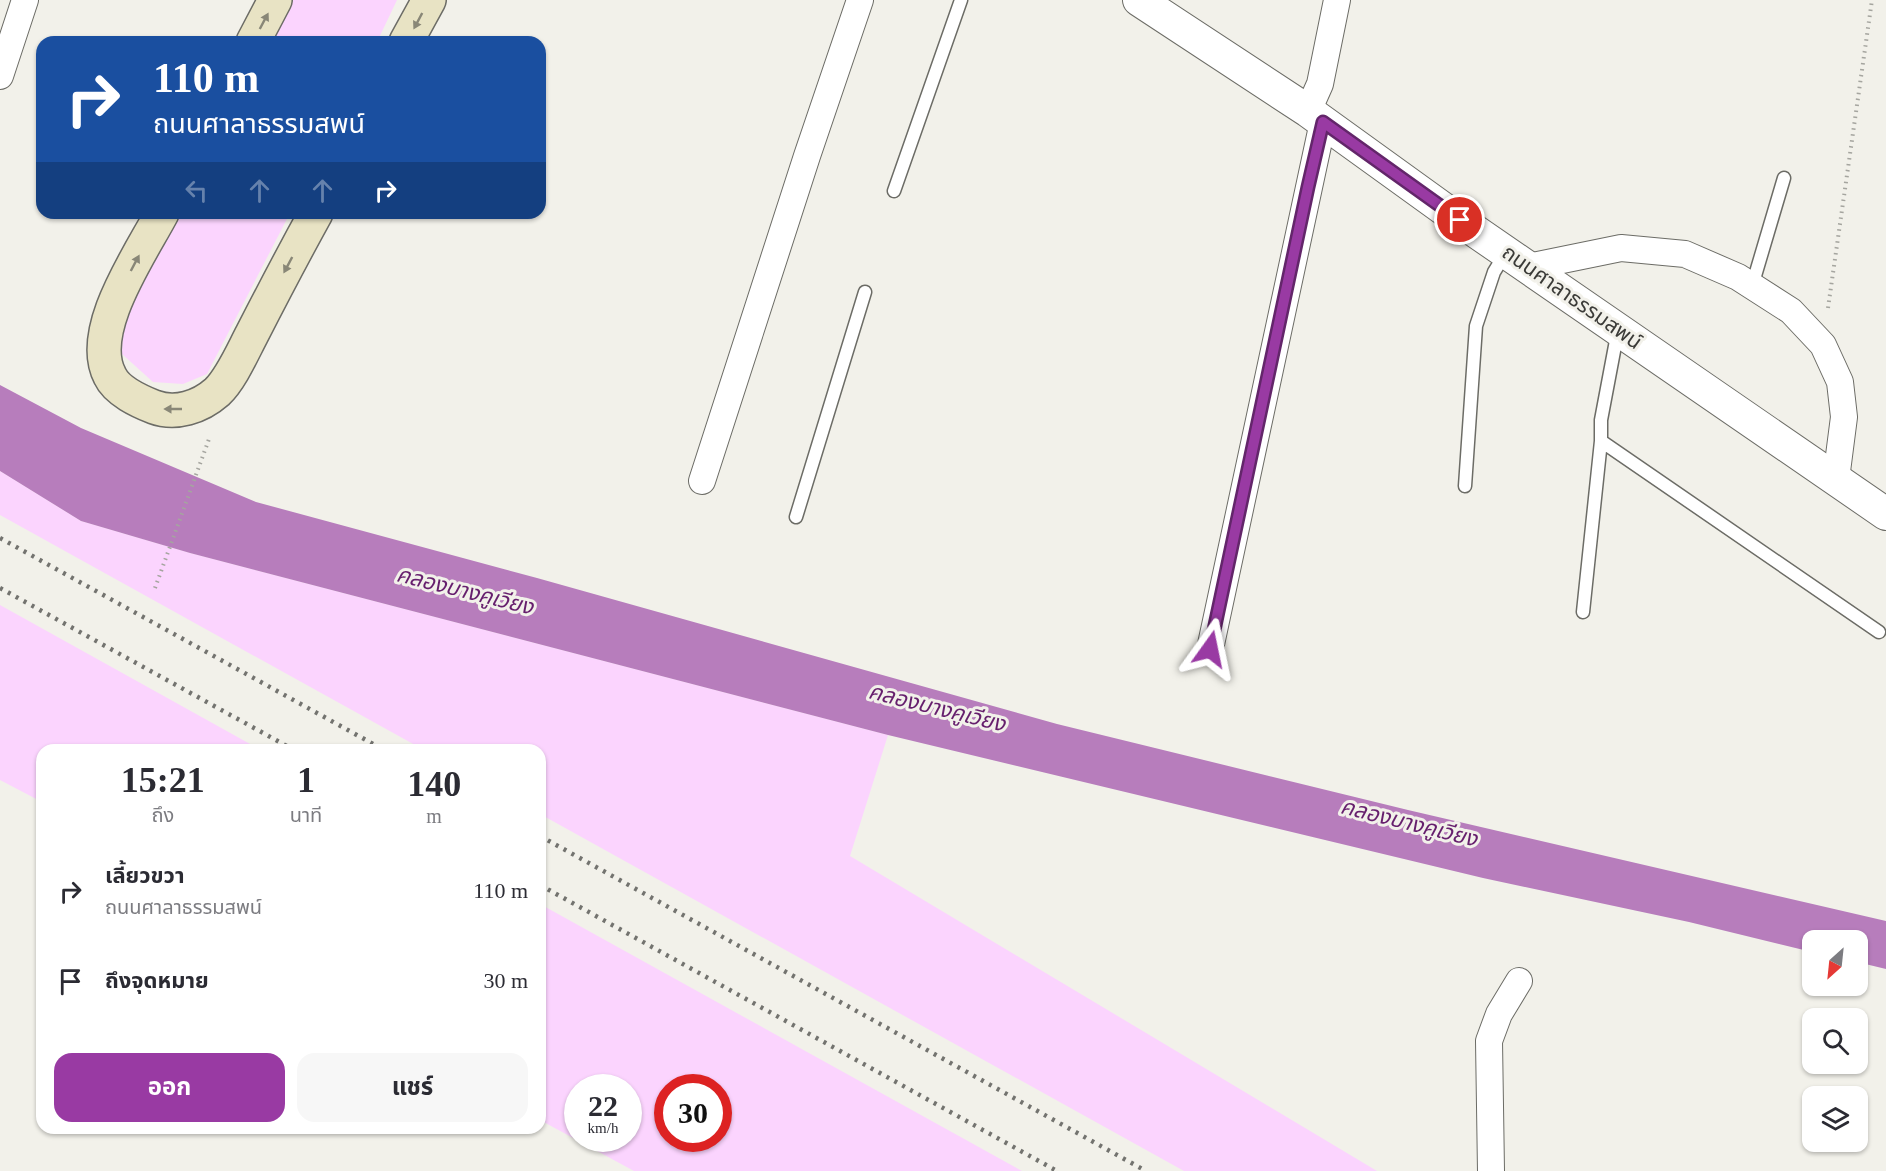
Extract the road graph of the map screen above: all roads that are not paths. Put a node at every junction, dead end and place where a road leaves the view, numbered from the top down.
1 (25, 0) edge
2 (275, 0) edge
3 (429, 0) edge
4 (860, 0) edge
5 (961, 0) edge
6 (1139, 0) edge
7 (1337, 0) edge
8 (256, 36) edge
9 (409, 36) edge
10 (0, 76) edge
11 (1316, 116) junction
12 (1784, 178) dead end
13 (894, 191) dead end
14 (159, 219) edge
15 (313, 219) edge
16 (1517, 259) junction
17 (1752, 286) junction
18 (865, 292) dead end
19 (1618, 329) junction
20 (1601, 441) junction
21 (1836, 479) junction
22 (702, 482) dead end
23 (1464, 486) dead end
24 (1886, 514) edge
25 (796, 517) dead end
26 (1583, 612) dead end
27 (1879, 632) dead end
28 (1210, 649) dead end
29 (1519, 981) dead end
30 (1491, 1171) edge

1 - 10 street
8 -> 2 main road
3 -> 9 main road
4 - 22 street
5 - 13 lane
6 - 11 street, ถนนศาลาธรรมสพน์
7 - 11 street
11 - 16 street, ถนนศาลาธรรมสพน์
11 - 28 street
12 - 17 lane
15 -> 14 main road
16 - 17 street
16 - 19 street, ถนนศาลาธรรมสพน์
16 - 23 lane
17 - 21 street
18 - 25 lane
19 - 20 lane
19 - 21 street, ถนนศาลาธรรมสพน์
20 - 26 lane
20 - 27 lane
21 - 24 street, ถนนศาลาธรรมสพน์
29 - 30 street

